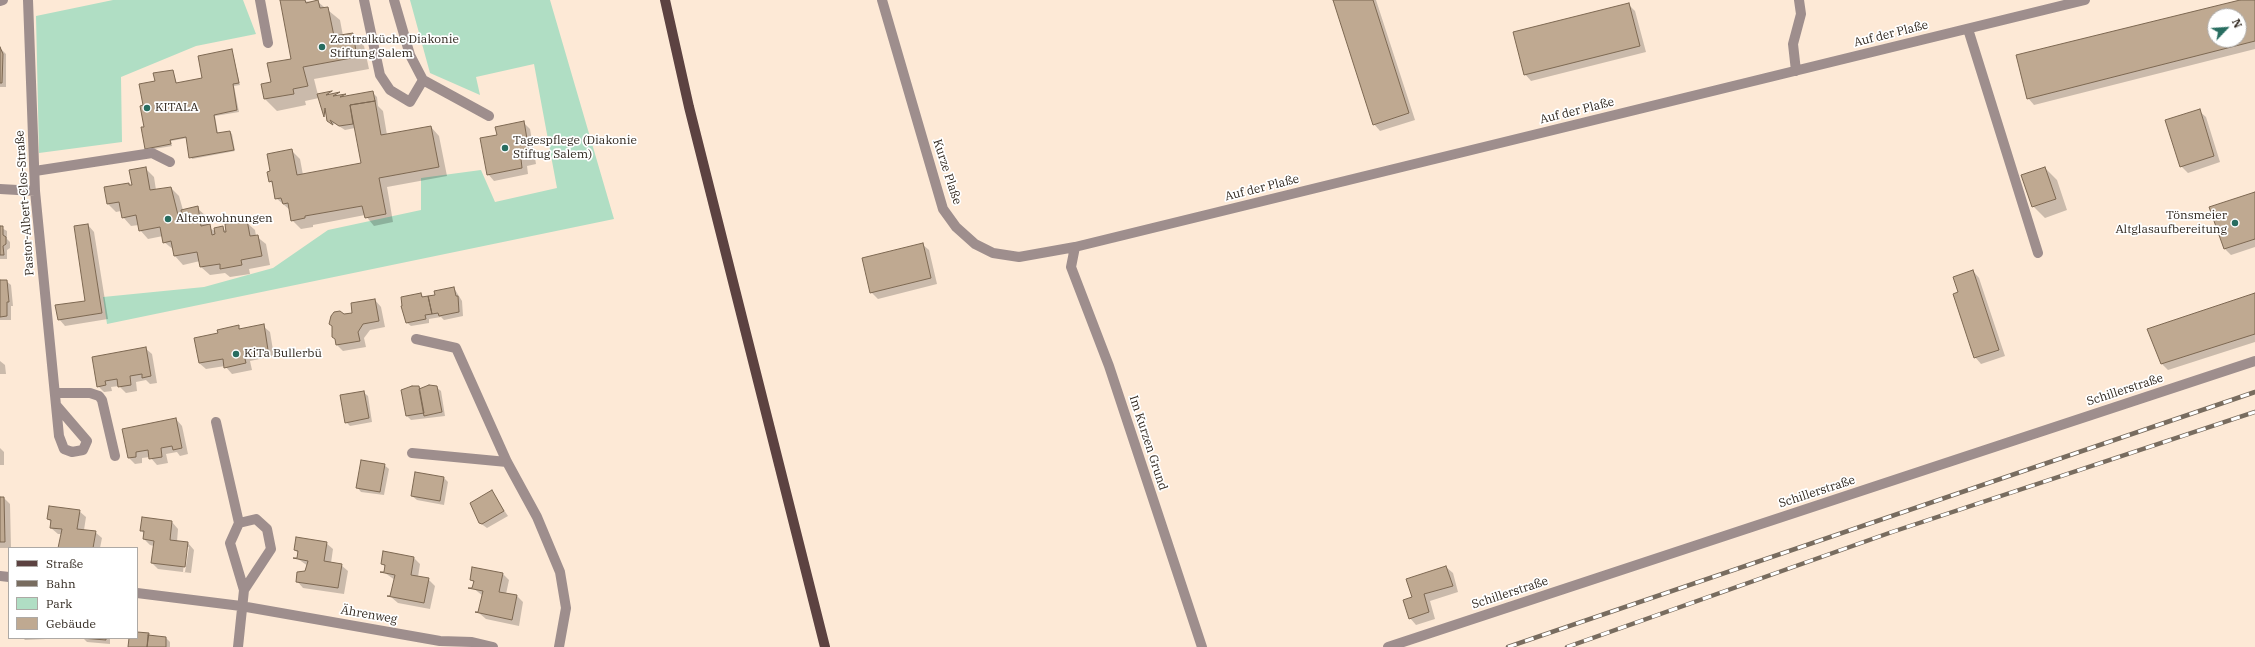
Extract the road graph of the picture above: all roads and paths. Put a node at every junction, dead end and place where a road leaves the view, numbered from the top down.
1 (3, 0) edge
2 (28, 0) edge
3 (260, 0) edge
4 (364, 0) edge
5 (394, 0) edge
6 (665, 0) edge
7 (882, 0) edge
8 (1799, 0) edge
9 (2085, 0) edge
10 (0, 1) edge
11 (1968, 29) junction
12 (268, 43) dead end
13 (1796, 71) junction
14 (423, 80) junction
15 (489, 116) dead end
16 (170, 162) dead end
17 (35, 171) junction
18 (0, 189) edge
19 (35, 191) junction
20 (1075, 247) junction
21 (2038, 253) dead end
22 (416, 339) dead end
23 (2255, 361) edge
24 (55, 394) junction
25 (56, 405) dead end
26 (216, 422) dead end
27 (412, 453) dead end
28 (115, 456) dead end
29 (507, 462) junction
30 (238, 523) junction
31 (244, 590) junction
32 (138, 593) edge
33 (241, 606) junction
34 (238, 647) edge
35 (493, 647) edge
36 (559, 647) edge
37 (825, 647) edge
38 (1202, 647) edge
39 (1388, 647) edge

1 - 10 street
2 - 17 street, Pastor-Albert-Clos-Straße
3 - 12 street
4 - 14 street
5 - 14 street
6 - 37 main road
7 - 20 street, Kurze Plaße
8 - 13 street
9 - 11 street, Auf der Plaße
11 - 13 street, Auf der Plaße
11 - 21 street
13 - 20 street, Auf der Plaße
14 - 15 street
16 - 17 street
17 - 19 street, Pastor-Albert-Clos-Straße
18 - 19 street
19 - 24 street, Pastor-Albert-Clos-Straße
20 - 38 street, Im Kurzen Grund
22 - 29 street
23 - 39 street, Schillerstraße
24 - 25 street, Pastor-Albert-Clos-Straße
24 - 28 street
26 - 30 street
27 - 29 street
29 - 36 street
30 - 31 street
30 - 31 street
31 - 33 street
32 - 33 street, Ährenweg
33 - 34 street
33 - 35 street, Ährenweg

